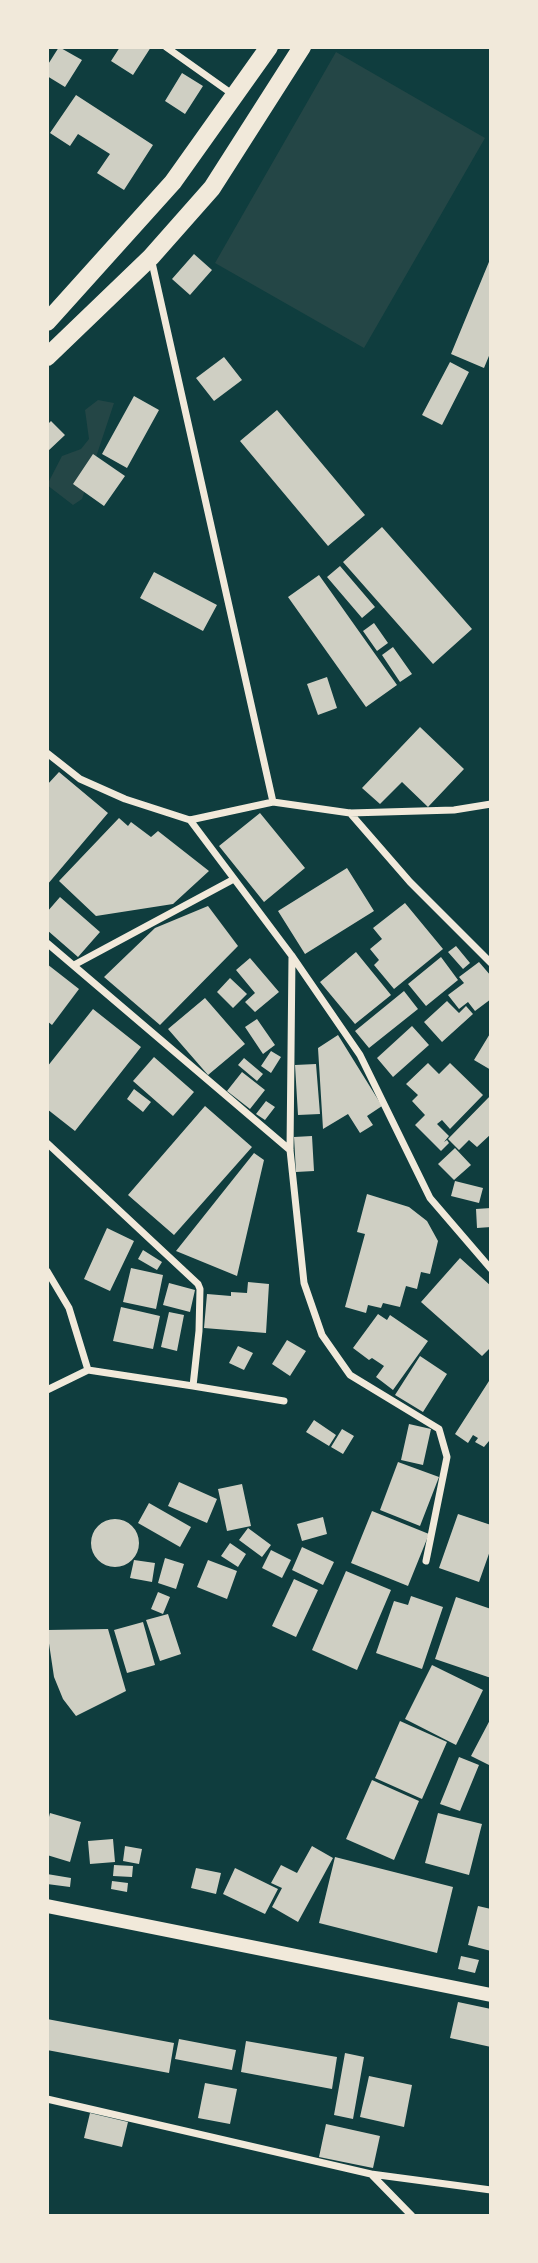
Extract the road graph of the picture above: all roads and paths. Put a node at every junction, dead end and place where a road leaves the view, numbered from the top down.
1 (166, 47) edge
2 (269, 47) edge
3 (302, 47) edge
4 (235, 97) junction
5 (151, 257) junction
6 (47, 322) edge
7 (47, 357) edge
8 (47, 753) edge
9 (273, 803) junction
10 (491, 804) edge
11 (350, 813) junction
12 (190, 820) junction
13 (234, 879) junction
14 (47, 943) edge
15 (292, 957) junction
16 (491, 963) edge
17 (74, 965) junction
18 (47, 1143) edge
19 (290, 1150) junction
20 (491, 1269) edge
21 (47, 1271) edge
22 (88, 1370) junction
23 (193, 1386) junction
24 (47, 1390) edge
25 (284, 1401) dead end
26 (426, 1561) dead end
27 (47, 1906) edge
28 (491, 1995) edge
29 (47, 2099) edge
30 (371, 2174) junction
31 (491, 2190) edge
32 (412, 2216) edge

1 - 4 street
2 - 4 main road
3 - 5 main road
4 - 6 main road
5 - 7 main road
5 - 9 street
8 - 12 street
9 - 11 street
9 - 12 street
10 - 11 street
11 - 16 street
12 - 13 street
13 - 15 street
13 - 17 street
14 - 17 street
15 - 19 street
15 - 20 street
17 - 19 street
18 - 23 street
19 - 26 street
21 - 22 street
22 - 23 street
22 - 24 street
23 - 25 street
27 - 28 main road
29 - 30 street
30 - 31 street
30 - 32 street

